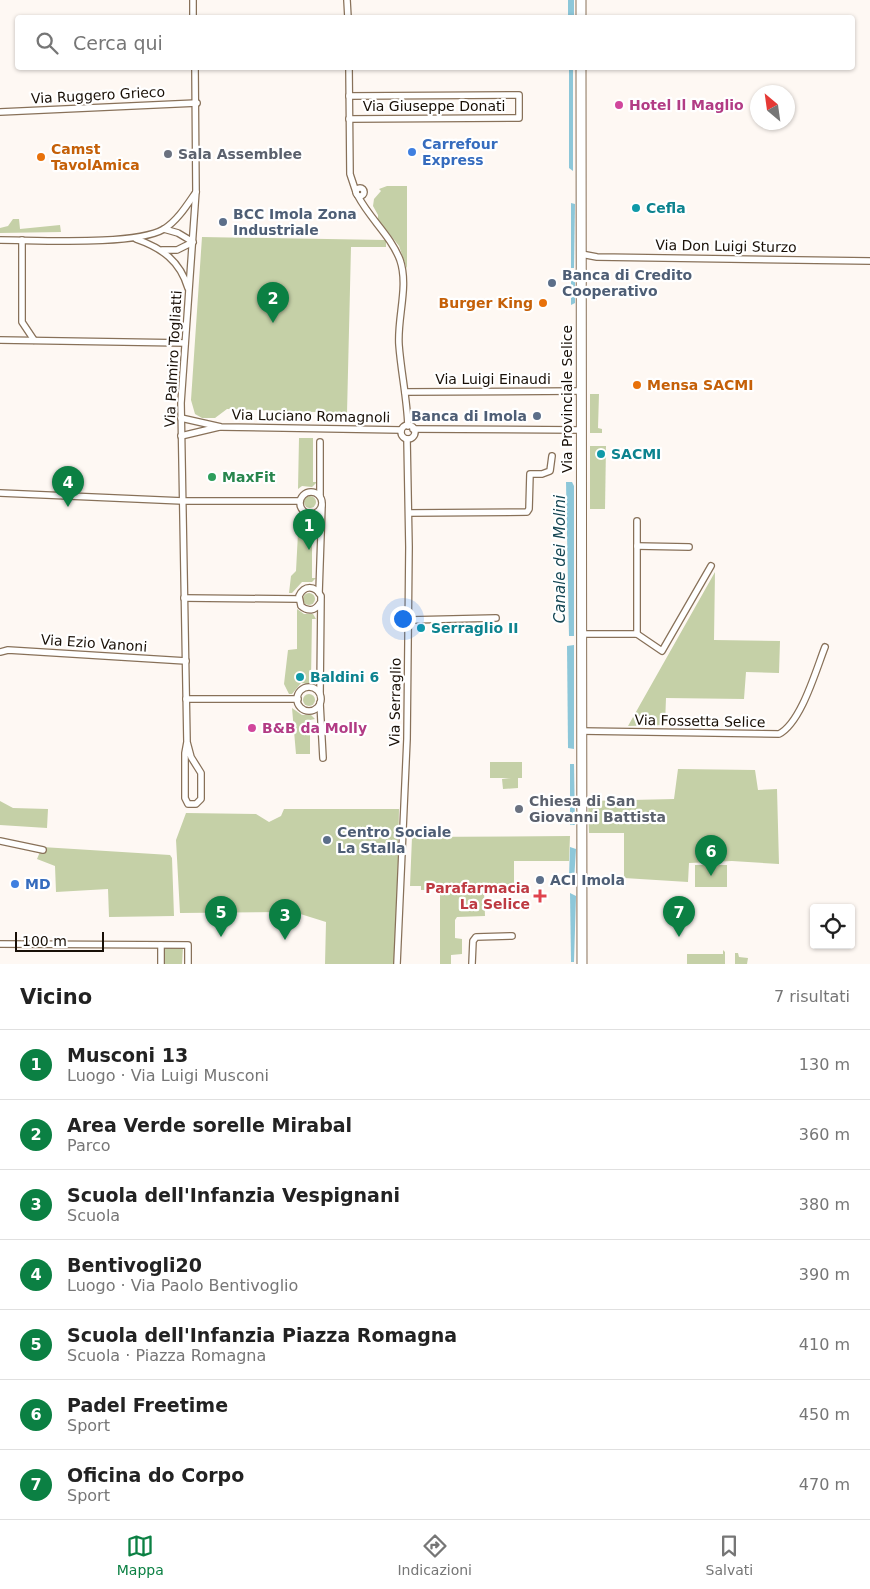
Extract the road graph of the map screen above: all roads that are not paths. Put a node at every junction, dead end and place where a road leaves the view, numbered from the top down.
1 (193, 0) edge
2 (347, 0) edge
3 (581, 0) edge
4 (194, 15) edge
5 (348, 15) edge
6 (581, 15) edge
7 (195, 70) edge
8 (348, 70) edge
9 (581, 70) edge
10 (349, 96) junction
11 (197, 103) junction
12 (0, 112) edge
13 (349, 119) junction
14 (196, 191) junction
15 (164, 229) junction
16 (136, 239) junction
17 (0, 240) edge
18 (22, 240) junction
19 (193, 242) junction
20 (162, 250) junction
21 (581, 254) junction
22 (870, 261) edge
23 (189, 292) junction
24 (0, 340) edge
25 (34, 340) junction
26 (185, 343) junction
27 (581, 391) junction
28 (405, 392) junction
29 (181, 418) junction
30 (221, 427) junction
31 (411, 427) junction
32 (401, 430) junction
33 (581, 430) junction
34 (181, 436) junction
35 (407, 439) junction
36 (320, 442) dead end
37 (552, 456) dead end
38 (0, 493) edge
39 (320, 496) junction
40 (299, 501) junction
41 (183, 502) junction
42 (322, 505) junction
43 (408, 514) junction
44 (637, 521) dead end
45 (636, 546) junction
46 (689, 547) dead end
47 (711, 566) dead end
48 (319, 593) junction
49 (184, 598) junction
50 (298, 599) junction
51 (320, 603) junction
52 (496, 618) dead end
53 (408, 620) junction
54 (581, 634) junction
55 (637, 634) junction
56 (825, 647) dead end
57 (0, 652) edge
58 (186, 661) junction
59 (320, 694) junction
60 (186, 699) junction
61 (298, 699) junction
62 (320, 703) junction
63 (581, 732) junction
64 (187, 742) junction
65 (323, 758) dead end
66 (0, 841) edge
67 (43, 850) dead end
68 (512, 936) dead end
69 (0, 944) edge
70 (161, 945) junction
71 (160, 964) edge
72 (188, 964) edge
73 (397, 964) edge
74 (472, 964) edge
75 (582, 964) edge

1 - 4 street
2 - 5 street
3 - 6 main road
7 - 11 street, Via Palmiro Togliatti
8 - 10 street, Via Giuseppe Donati
9 - 21 main road, Via Provinciale Selice
10 - 13 street, Via Giuseppe Donati
10 - 13 street, Via Giuseppe Donati
11 - 12 street, Via Ruggero Grieco
11 - 14 street, Via Palmiro Togliatti
13 - 28 street
14 - 15 street
14 - 19 street, Via Palmiro Togliatti
15 - 16 street
15 - 19 street
16 - 18 street
16 - 20 street
17 - 18 street
18 - 25 street
19 - 20 street
19 - 23 street, Via Palmiro Togliatti
20 - 23 street
21 - 22 street, Via Don Luigi Sturzo
21 - 27 main road, Via Provinciale Selice
23 - 26 street, Via Palmiro Togliatti
24 - 25 street
25 - 26 street
26 - 29 street, Via Palmiro Togliatti
27 - 28 street, Via Luigi Einaudi
27 - 33 main road, Via Provinciale Selice
28 - 31 street
29 - 30 street, Via Luciano Romagnoli
29 - 34 street, Via Palmiro Togliatti
30 - 32 street, Via Luciano Romagnoli
30 - 34 street, Via Luciano Romagnoli
31 - 32 street
31 - 33 street
31 - 35 street
32 - 35 street
33 - 54 main road, Via Provinciale Selice
34 - 41 street, Via Palmiro Togliatti
35 - 43 street, Via Serraglio
36 - 39 street
37 - 43 street
38 - 41 street
39 - 40 street
39 - 42 street
40 - 41 street
40 - 42 street
41 - 49 street, Via Palmiro Togliatti
42 - 48 street
43 - 53 street, Via Serraglio
44 - 45 street
45 - 46 street
45 - 55 street
47 - 55 street
48 - 50 street
48 - 51 street
49 - 50 street
49 - 58 street, Via Palmiro Togliatti
50 - 51 street
51 - 59 street
52 - 53 street
53 - 73 street, Via Serraglio
54 - 55 street
54 - 63 main road, Via Provinciale Selice
56 - 63 street, Via Fossetta Selice
57 - 58 street, Via Ezio Vanoni
58 - 60 street, Via Palmiro Togliatti
59 - 61 street
59 - 62 street
60 - 61 street
60 - 64 street, Via Palmiro Togliatti
61 - 62 street
62 - 65 street
63 - 75 main road, Via Provinciale Selice
64 - 64 street, Via Palmiro Togliatti
66 - 67 street
68 - 74 street
69 - 70 street
70 - 71 street
70 - 72 street

